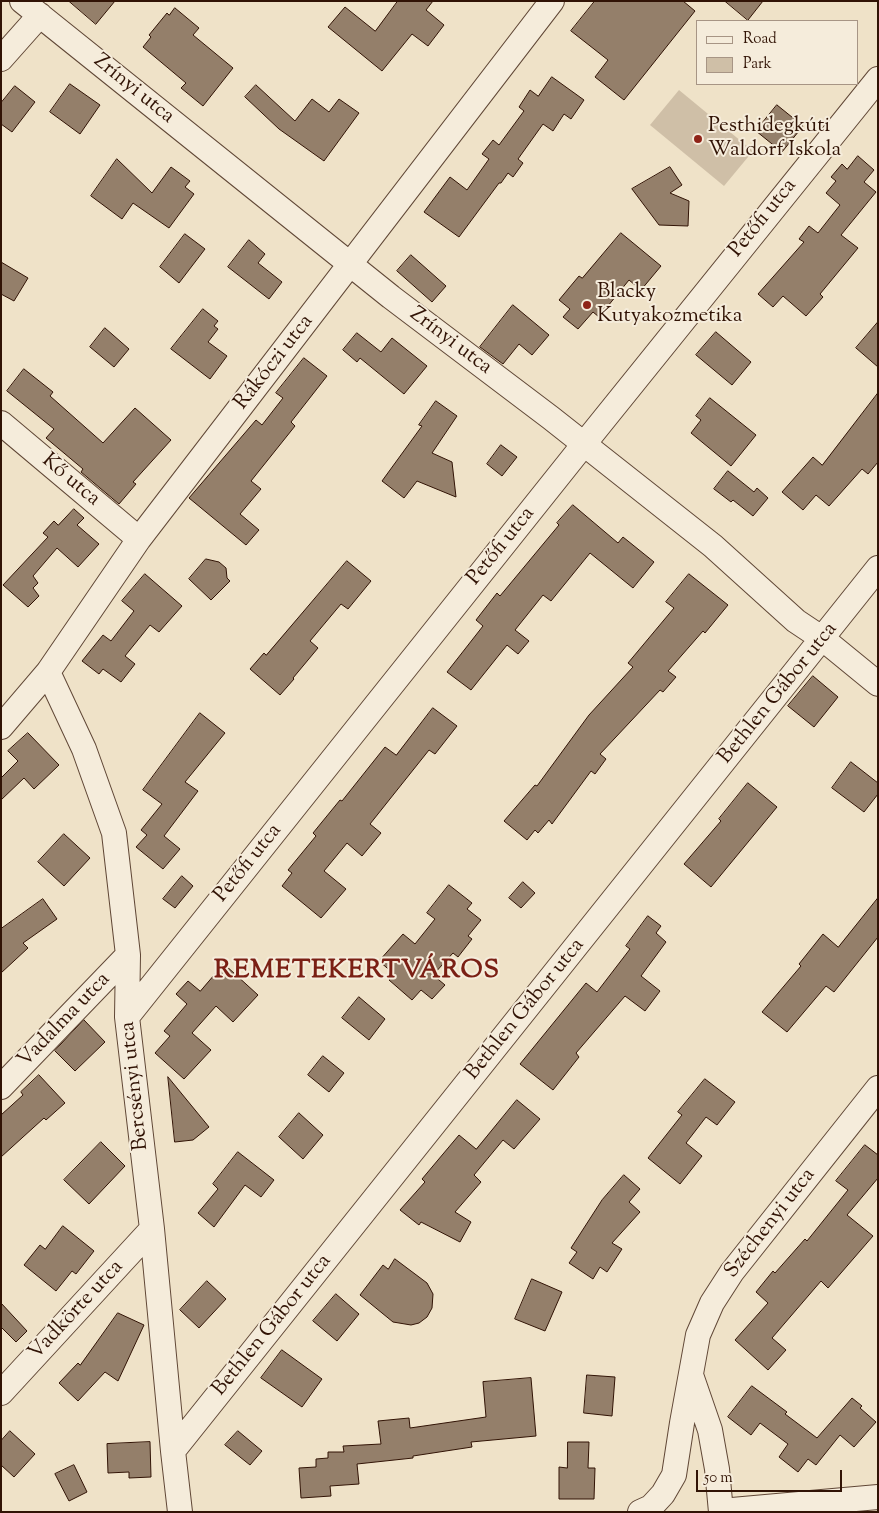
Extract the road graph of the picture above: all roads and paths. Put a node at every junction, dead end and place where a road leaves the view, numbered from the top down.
1 (552, 1) edge
2 (31, 8) edge
3 (1, 59) edge
4 (878, 79) edge
5 (350, 265) junction
6 (1, 422) edge
7 (584, 444) junction
8 (139, 539) junction
9 (878, 568) edge
10 (823, 639) junction
11 (48, 672) junction
12 (878, 684) edge
13 (1, 727) edge
14 (128, 955) junction
15 (127, 1017) junction
16 (1, 1087) edge
17 (878, 1088) edge
18 (152, 1229) junction
19 (690, 1374) junction
20 (1, 1393) edge
21 (682, 1423) junction
22 (710, 1430) junction
23 (173, 1451) junction
24 (878, 1497) edge
25 (721, 1511) edge
26 (180, 1512) edge
27 (640, 1512) edge

1 - 5 street, Rákóczi utca
2 - 3 street
2 - 5 street, Zrínyi utca
4 - 7 street, Petőfi utca
5 - 7 street, Zrínyi utca
5 - 8 street, Rákóczi utca
6 - 8 street, Kő utca
7 - 10 street, Zrínyi utca
7 - 15 street, Petőfi utca
8 - 11 street, Rákóczi utca
9 - 10 street, Bethlen Gábor utca
10 - 12 street, Zrínyi utca
10 - 23 street, Bethlen Gábor utca
11 - 13 street, Rákóczi utca
11 - 14 street, Bercsényi utca
14 - 15 street, Bercsényi utca
14 - 16 street, Vadalma utca
15 - 18 street, Bercsényi utca
17 - 19 street, Széchenyi utca
18 - 20 street, Vadkörte utca
18 - 23 street, Bercsényi utca
19 - 21 street, Széchenyi utca
19 - 22 street
21 - 22 street
21 - 27 street, Széchenyi utca
22 - 25 street
23 - 26 street, Bercsényi utca
24 - 25 street

